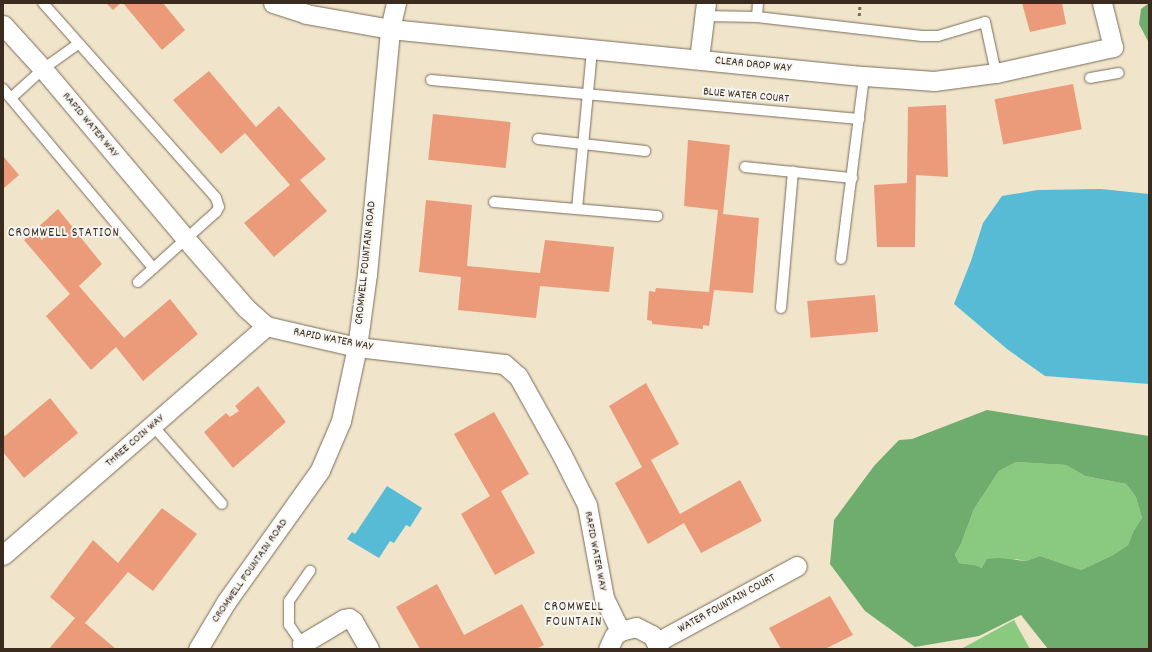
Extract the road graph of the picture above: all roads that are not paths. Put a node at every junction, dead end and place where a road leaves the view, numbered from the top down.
1 (43, 3) edge
2 (273, 3) edge
3 (396, 3) edge
4 (758, 3) edge
5 (1102, 3) edge
6 (307, 8) edge
7 (705, 10) edge
8 (757, 17) junction
9 (3, 25) edge
10 (390, 29) junction
11 (78, 44) junction
12 (592, 49) junction
13 (699, 59) junction
14 (44, 69) junction
15 (996, 73) junction
16 (1119, 73) dead end
17 (864, 76) junction
18 (1090, 78) dead end
19 (431, 80) dead end
20 (3, 89) edge
21 (589, 95) junction
22 (11, 98) junction
23 (860, 119) junction
24 (538, 139) dead end
25 (582, 144) junction
26 (645, 152) dead end
27 (745, 167) dead end
28 (793, 172) junction
29 (852, 178) junction
30 (494, 202) dead end
31 (577, 209) junction
32 (657, 216) dead end
33 (186, 239) junction
34 (841, 258) dead end
35 (153, 268) junction
36 (138, 282) dead end
37 (781, 308) dead end
38 (266, 326) junction
39 (357, 347) junction
40 (153, 426) junction
41 (222, 504) dead end
42 (3, 555) edge
43 (797, 566) dead end
44 (310, 570) dead end
45 (620, 631) junction
46 (303, 646) edge
47 (658, 646) edge
48 (198, 649) edge
49 (369, 649) edge
50 (608, 649) edge

1 - 11 lane
2 - 6 street, CLEAR DROP WAY
3 - 10 street, CROMWELL FOUNTAIN ROAD
4 - 8 lane
5 - 15 street, CLEAR DROP WAY
6 - 10 street, CLEAR DROP WAY
7 - 8 lane
7 - 13 street
8 - 15 lane
9 - 14 street, RAPID WATER WAY
10 - 12 street, CLEAR DROP WAY
10 - 39 street, CROMWELL FOUNTAIN ROAD
11 - 14 lane
11 - 33 lane
12 - 13 street, CLEAR DROP WAY
12 - 21 lane
13 - 17 street, CLEAR DROP WAY
14 - 22 lane
14 - 33 street, RAPID WATER WAY
15 - 17 street, CLEAR DROP WAY
16 - 18 lane
17 - 23 lane
19 - 21 lane, BLUE WATER COURT
20 - 22 lane
21 - 23 lane, BLUE WATER COURT
21 - 25 lane
22 - 35 lane
23 - 29 lane
24 - 25 lane
25 - 26 lane
25 - 31 lane
27 - 28 lane
28 - 29 lane
28 - 37 lane
29 - 34 lane
30 - 31 lane
31 - 32 lane
33 - 35 lane
33 - 38 street, RAPID WATER WAY
35 - 36 lane
38 - 39 street, RAPID WATER WAY
38 - 40 street, THREE COIN WAY
39 - 45 street, RAPID WATER WAY
39 - 48 street, CROMWELL FOUNTAIN ROAD
40 - 41 lane
40 - 42 street, THREE COIN WAY
43 - 47 street, WATER FOUNTAIN COURT
44 - 46 lane
45 - 47 street
45 - 50 street
46 - 49 street

